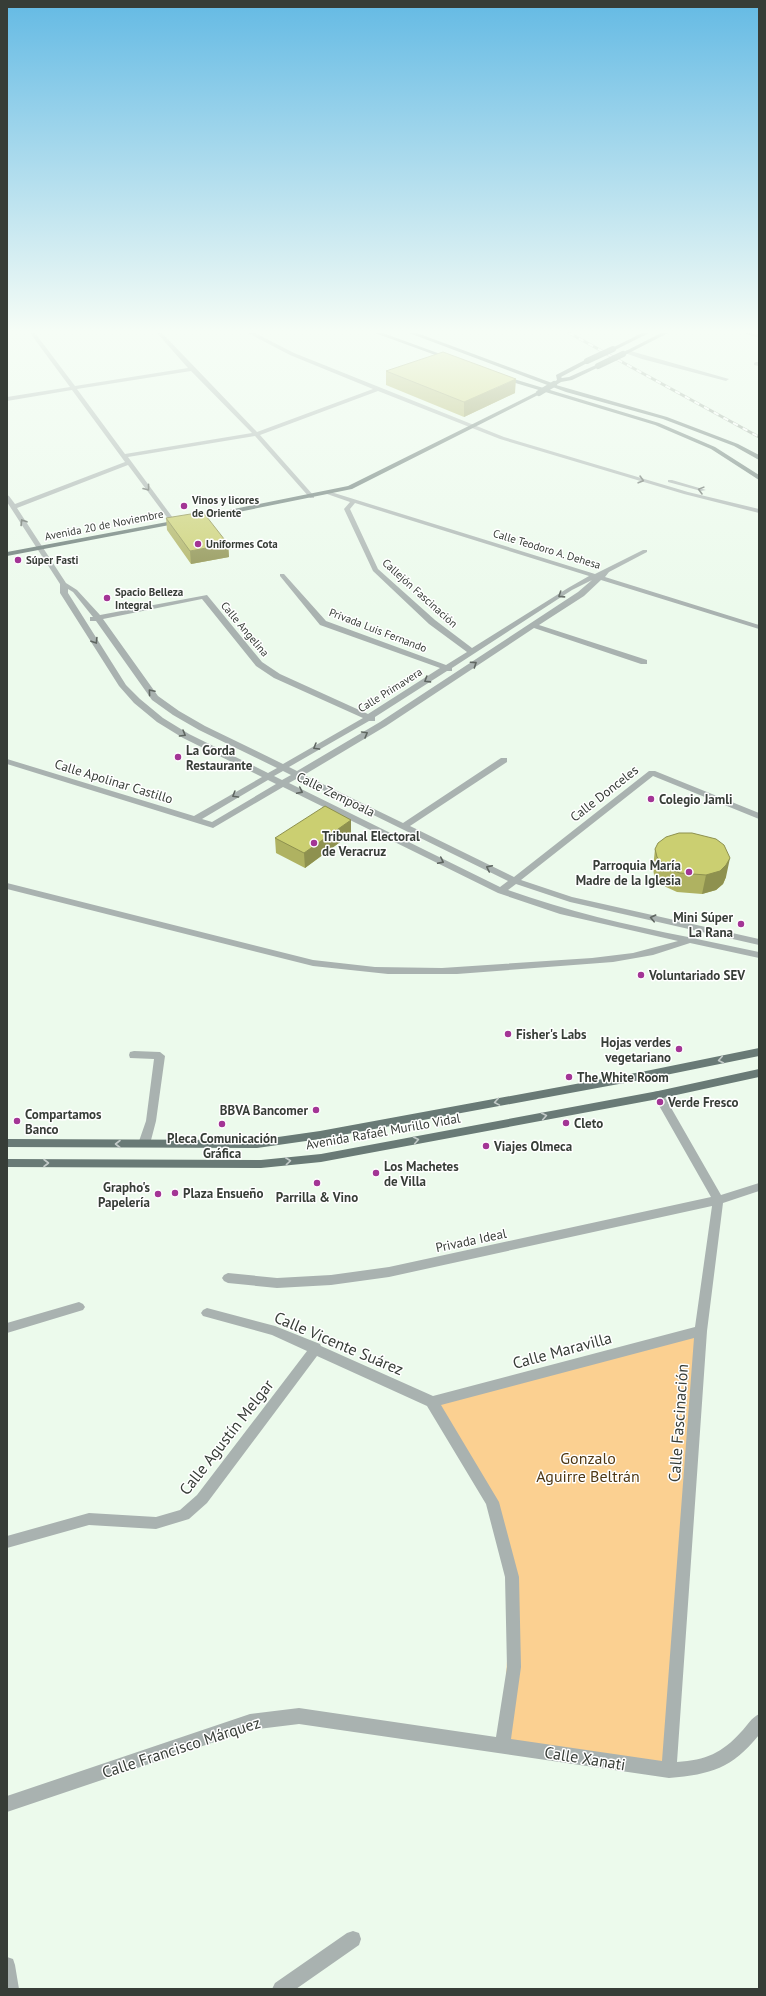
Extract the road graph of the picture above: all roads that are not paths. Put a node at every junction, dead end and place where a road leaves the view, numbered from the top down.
1 (102, 426) edge
2 (248, 426) edge
3 (277, 426) edge
4 (471, 426) joint
5 (485, 426) edge
6 (648, 426) edge
7 (662, 426) edge
8 (686, 426) edge
9 (702, 426) edge
10 (256, 434) junction
11 (509, 435) junction
12 (502, 438) junction
13 (736, 445) junction
14 (123, 456) junction
15 (724, 457) junction
16 (759, 458) edge
17 (128, 463) junction
18 (759, 478) edge
19 (329, 493) junction
20 (7, 497) edge
21 (312, 497) junction
22 (354, 501) junction
23 (733, 505) junction
24 (14, 507) junction
25 (759, 511) edge
26 (189, 520) edge
27 (182, 521) edge
28 (174, 523) junction
29 (39, 548) junction
30 (645, 551) dead end
31 (7, 554) edge
32 (282, 575) dead end
33 (601, 575) junction
34 (64, 584) junction
35 (98, 618) junction
36 (83, 621) junction
37 (533, 625) junction
38 (759, 627) edge
39 (472, 652) junction
40 (644, 662) dead end
41 (446, 668) junction
42 (461, 673) junction
43 (368, 718) junction
44 (383, 724) junction
45 (504, 760) dead end
46 (7, 761) edge
47 (283, 766) junction
48 (298, 773) junction
49 (269, 775) junction
50 (283, 783) junction
51 (759, 816) edge
52 (195, 819) junction
53 (213, 825) joint
54 (405, 826) junction
55 (513, 880) junction
56 (7, 886) edge
57 (501, 891) junction
58 (695, 927) junction
59 (692, 939) junction
60 (759, 942) edge
61 (759, 955) edge
62 (759, 1052) edge
63 (134, 1056) dead end
64 (759, 1073) edge
65 (658, 1094) junction
66 (7, 1143) edge
67 (144, 1144) junction
68 (7, 1163) edge
69 (759, 1188) edge
70 (718, 1200) junction
71 (228, 1278) dead end
72 (79, 1307) dead end
73 (207, 1313) dead end
74 (7, 1328) edge
75 (701, 1331) junction
76 (316, 1348) junction
77 (432, 1402) junction
78 (7, 1542) edge
79 (759, 1722) edge
80 (502, 1745) junction
81 (669, 1770) junction
82 (7, 1804) edge
83 (353, 1939) dead end
84 (7, 1965) edge
85 (10, 1989) edge
86 (281, 1989) edge

1 - 14 street
2 - 10 street
3 - 10 street
4 - 12 street
4 - 19 main road
5 - 11 street
6 - 15 main road
7 - 15 main road
8 - 13 main road
9 - 13 main road
10 - 14 street
10 - 21 street
11 - 12 street
23 -> 11 street
12 -> 23 street
13 - 16 main road
14 - 17 street
15 - 18 main road
17 - 24 street
17 -> 28 street
19 - 21 main road
19 - 22 street, Calle Teodoro A. Dehesa
20 - 24 street, Calle Zempoala
21 - 26 main road
22 - 33 street, Calle Teodoro A. Dehesa
22 - 39 street, Callejón Fascinación
23 - 25 street
29 -> 24 street, Calle Zempoala
27 - 28 main road, Avenida 20 de Noviembre
28 - 29 main road, Avenida 20 de Noviembre
29 - 31 main road, Avenida 20 de Noviembre
29 - 34 street, Calle Zempoala
30 - 33 street
32 - 41 street, Privada Luis Fernando
33 - 37 street, Calle Primavera
33 - 38 street, Calle Teodoro A. Dehesa
33 -> 39 street, Calle Primavera
34 - 35 street, Calle Zempoala
34 - 36 street, Calle Zempoala
35 - 36 street, Calle Angelina
35 - 43 street, Calle Angelina
47 -> 35 street, Calle Zempoala
36 -> 49 street, Calle Zempoala
37 - 40 street
42 -> 37 street, Calle Primavera
39 - 41 street, Calle Primavera
41 - 42 street, Privada Luis Fernando
41 -> 43 street, Calle Primavera
42 - 44 street, Calle Primavera
43 - 44 street, Calle Angelina
43 -> 47 street, Calle Primavera
48 -> 44 street, Calle Primavera
45 - 54 street
46 - 52 street, Calle Apolinar Castillo
47 - 48 street, Calle Zempoala
47 - 49 street, Calle Primavera
48 - 50 street, Calle Primavera
48 - 54 street, Calle Zempoala
49 - 50 street, Calle Zempoala
49 -> 52 street, Calle Primavera
50 - 53 street, Calle Primavera
50 -> 57 street, Calle Zempoala
51 - 55 street, Calle Donceles
52 - 53 street, Calle Apolinar Castillo
55 -> 54 street, Calle Zempoala
55 - 57 street, Calle Donceles
58 -> 55 street, Calle Zempoala
56 - 59 street
57 - 59 street, Calle Zempoala
58 - 59 street
58 - 60 street, Calle Zempoala
59 - 61 street, Calle Zempoala
62 -> 67 main road, Avenida Rafaél Murillo Vidal
63 - 67 street
64 - 65 main road, Avenida Rafaél Murillo Vidal
68 -> 65 main road, Avenida Rafaél Murillo Vidal
65 - 70 street
67 -> 66 main road, Avenida Rafaél Murillo Vidal
69 - 70 street, Privada Ideal
70 - 71 street, Privada Ideal
70 - 75 street, Calle Fascinación
72 - 74 street
73 - 76 street, Calle Vicente Suárez
75 - 77 street, Calle Maravilla
75 - 81 street, Calle Fascinación
76 - 77 street, Calle Vicente Suárez
76 - 78 street, Calle Agustín Melgar
77 - 80 street
79 - 81 street, Calle Xanati
80 - 81 street, Calle Xanati
80 - 82 street, Calle Francisco Márquez
83 - 86 street
84 - 85 street

